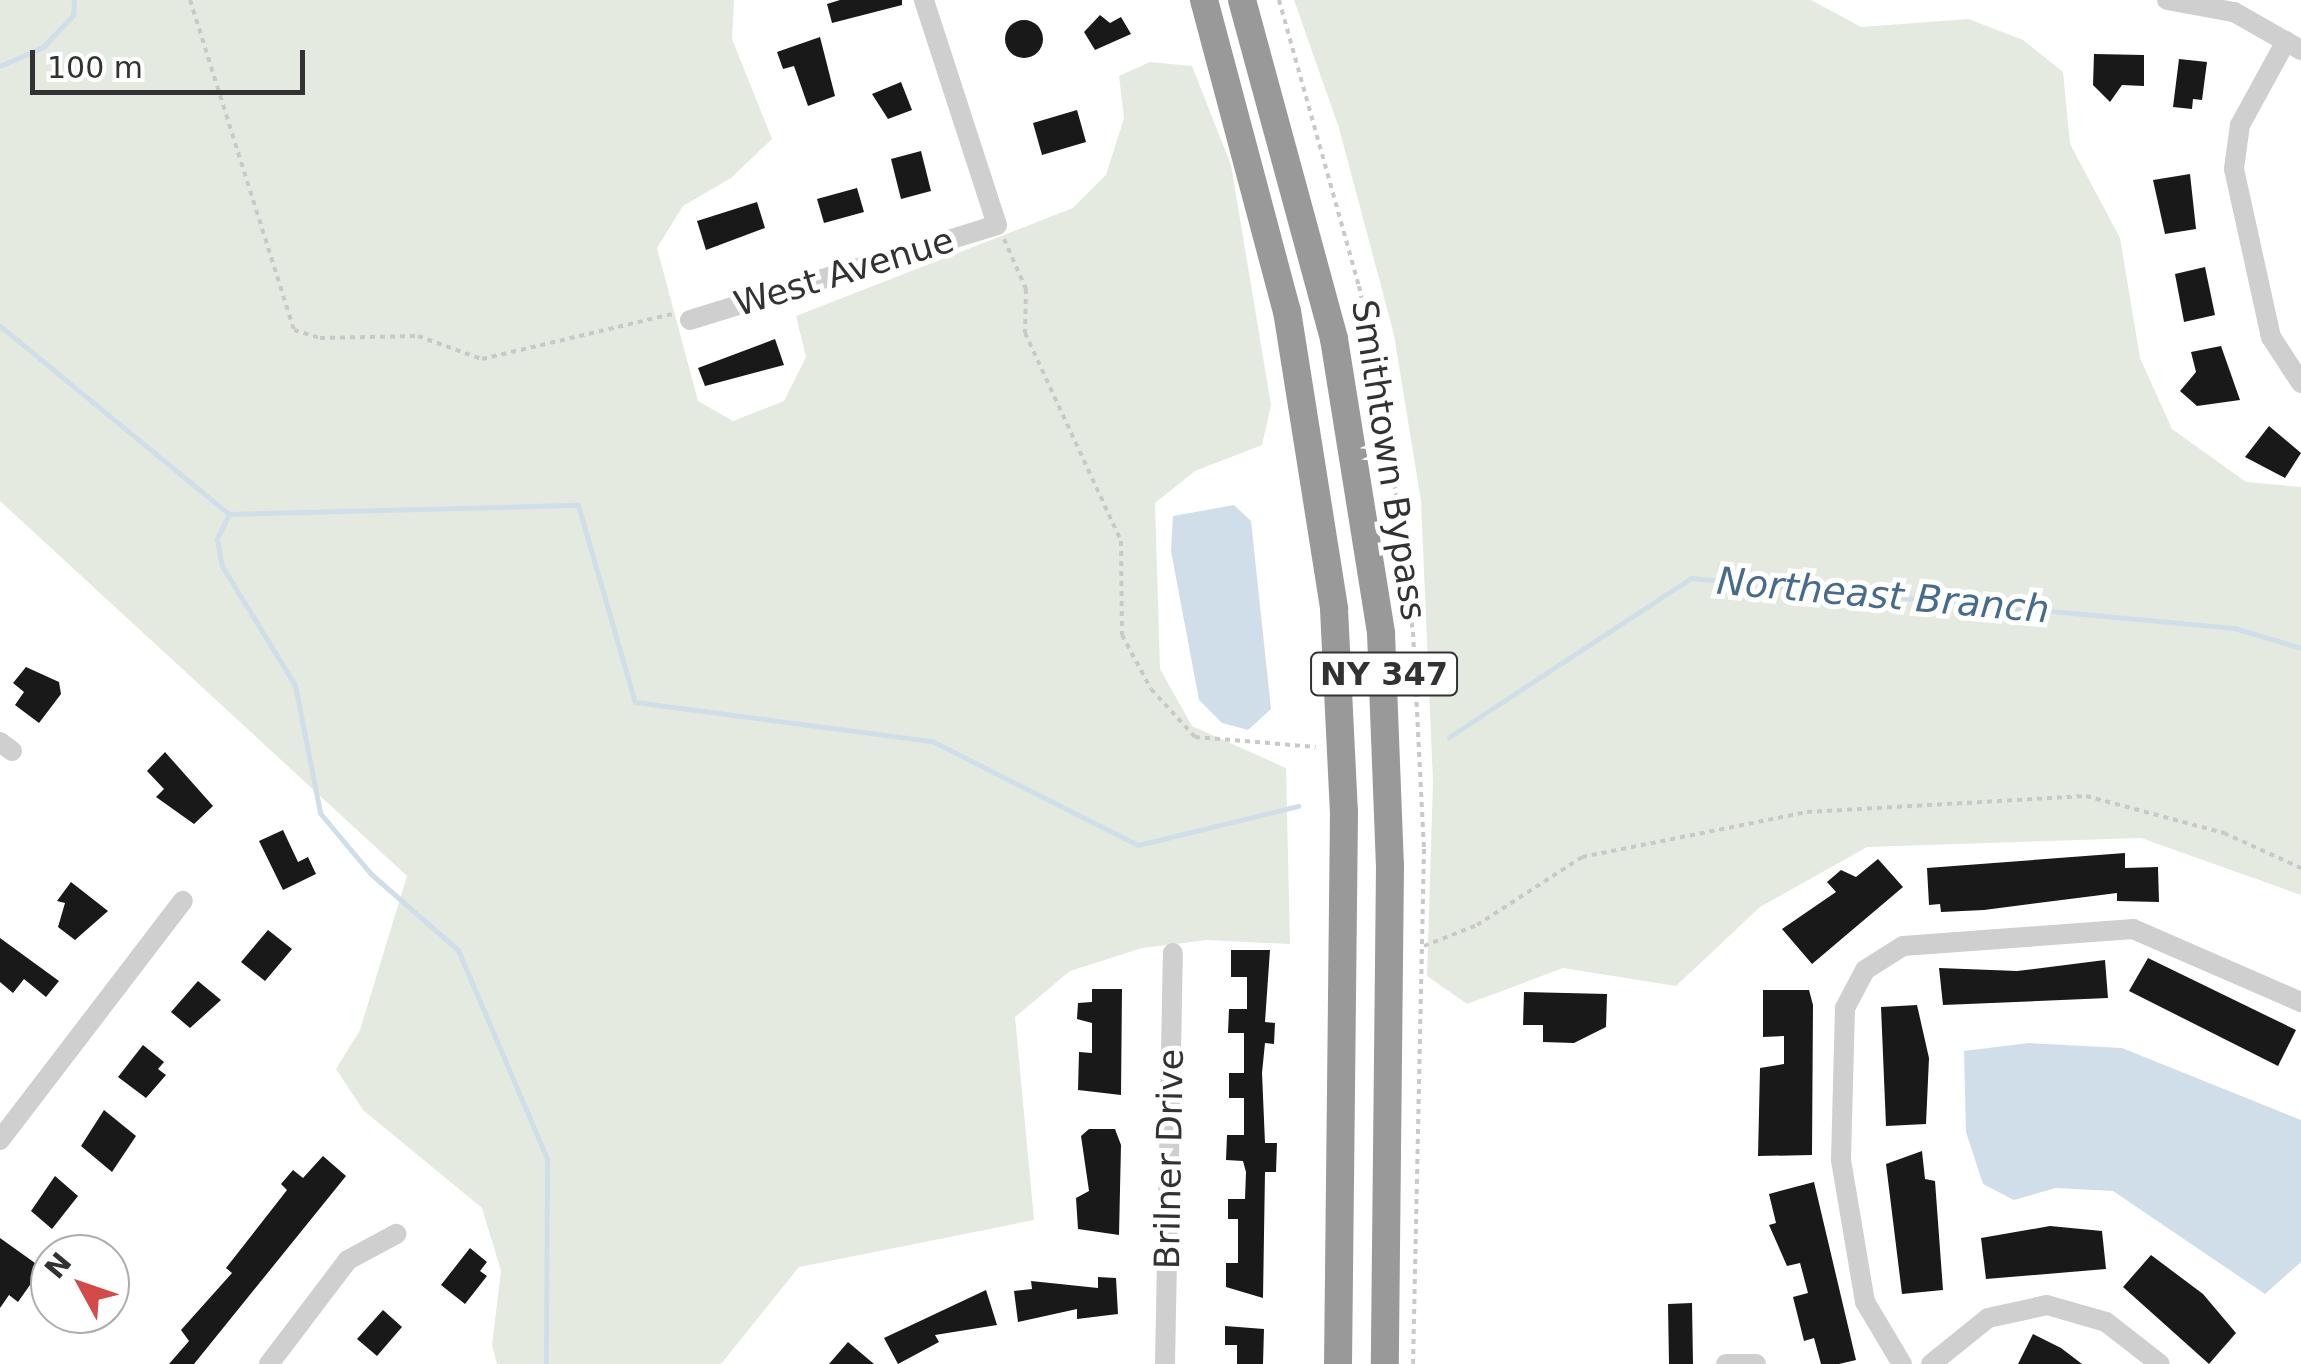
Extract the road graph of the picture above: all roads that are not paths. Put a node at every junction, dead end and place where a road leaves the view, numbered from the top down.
1 (924, 0) edge
2 (1204, 0) edge
3 (1242, 0) edge
4 (2167, 0) edge
5 (2293, 46) edge
6 (690, 320) road end
7 (2301, 384) edge
8 (183, 900) dead end
9 (1173, 954) dead end
10 (2301, 1002) edge
11 (0, 1140) edge
12 (396, 1234) dead end
13 (270, 1364) edge
14 (1165, 1364) edge
15 (1338, 1364) edge
16 (1386, 1364) edge
17 (1726, 1364) edge
18 (1756, 1364) edge
19 (1902, 1364) edge
20 (1931, 1364) edge
21 (2160, 1364) edge

1 - 6 street, West Avenue
2 - 15 highway, Smithtown Bypass / NY 347
3 - 16 highway, Smithtown Bypass / NY 347
4 - 5 street
5 - 7 street
8 - 11 street
9 - 14 street, Brilner Drive
10 - 19 street
12 - 13 street
17 - 18 street
20 - 21 street

